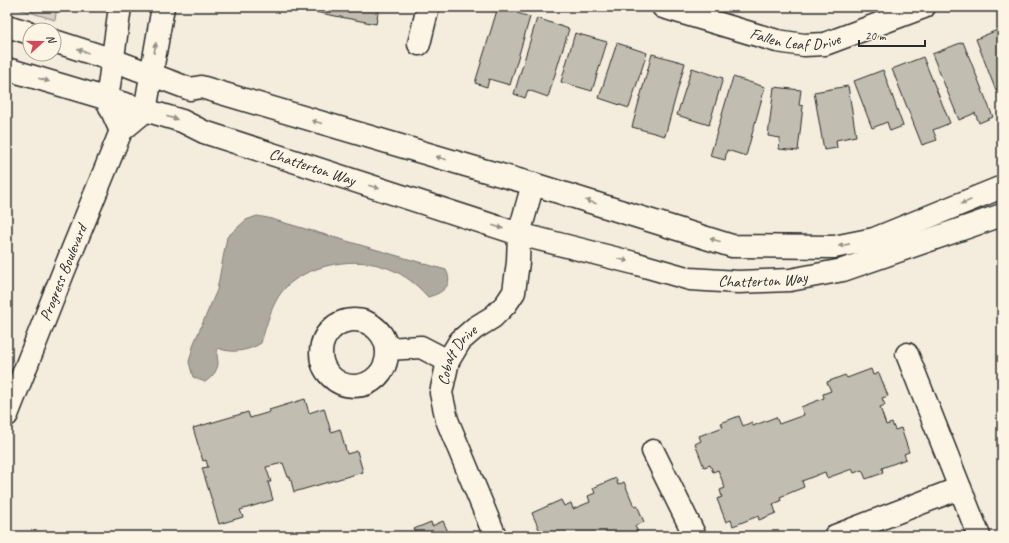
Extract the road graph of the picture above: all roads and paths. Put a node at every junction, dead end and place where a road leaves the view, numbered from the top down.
1 (120, 7) edge
2 (163, 7) edge
3 (428, 7) edge
4 (664, 7) edge
5 (924, 7) edge
6 (7, 26) edge
7 (22, 31) edge
8 (62, 44) edge
9 (419, 44) dead end
10 (112, 60) junction
11 (7, 69) edge
12 (150, 75) junction
13 (107, 100) junction
14 (145, 111) junction
15 (121, 131) junction
16 (533, 184) junction
17 (1002, 187) edge
18 (1002, 215) edge
19 (519, 234) junction
20 (387, 349) dead end
21 (907, 354) dead end
22 (448, 361) junction
23 (7, 416) edge
24 (653, 451) dead end
25 (960, 488) junction
26 (495, 536) edge
27 (695, 536) edge
28 (834, 536) edge
29 (979, 536) edge

1 - 10 street
12 -> 2 street
3 - 9 street
4 - 5 street, Fallen Leaf Drive
6 - 7 street
10 -> 8 street, Chatterton Way
10 - 12 street, Chatterton Way
10 - 13 street
11 -> 13 street, Chatterton Way
12 - 14 street
16 -> 12 street, Chatterton Way
13 - 14 street, Chatterton Way
13 - 15 street
14 - 15 street, Progress Boulevard
14 -> 19 street, Chatterton Way
15 - 23 street, Progress Boulevard
17 -> 16 street, Chatterton Way
16 - 19 street
19 -> 18 street, Chatterton Way
19 - 22 street, Cobalt Drive
20 - 22 street
21 - 25 street
22 - 26 street, Cobalt Drive
24 - 27 street
25 - 28 street
25 - 29 street

